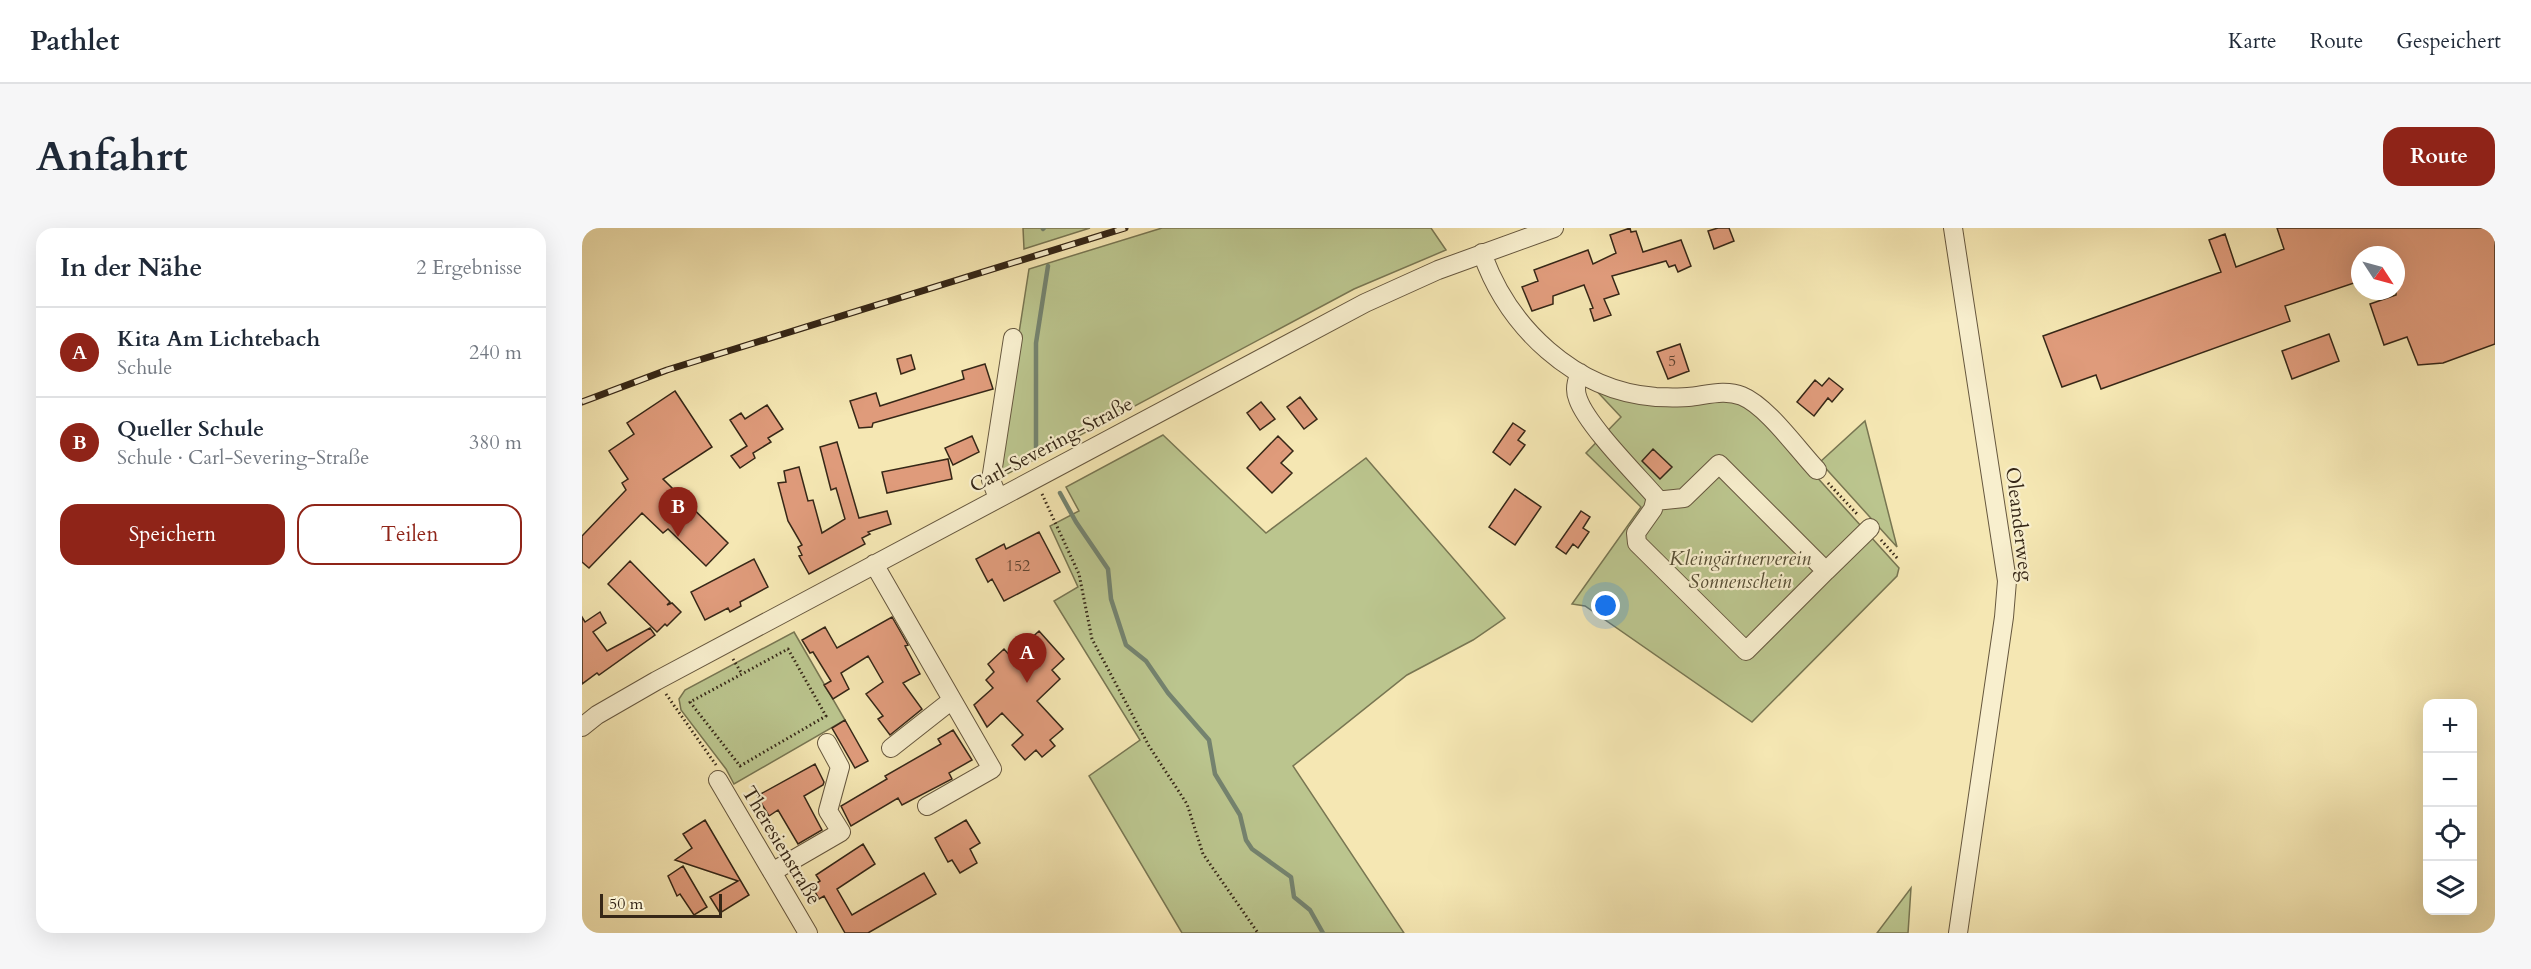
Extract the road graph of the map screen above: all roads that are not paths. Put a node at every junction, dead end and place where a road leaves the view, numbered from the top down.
1 (1554, 228) edge
2 (1953, 228) edge
3 (1482, 253) junction
4 (1013, 338) dead end
5 (1580, 373) junction
6 (1817, 470) dead end
7 (998, 498) junction
8 (1655, 501) junction
9 (1870, 528) dead end
10 (874, 564) junction
11 (1826, 571) junction
12 (952, 700) junction
13 (582, 727) edge
14 (827, 743) dead end
15 (891, 748) dead end
16 (718, 780) road end
17 (927, 806) dead end
18 (772, 872) junction
19 (808, 933) edge
20 (1958, 933) edge

1 - 3 street, Carl-Severing-Straße
2 - 20 street, Oleanderweg
3 - 5 street
3 - 7 street, Carl-Severing-Straße
4 - 7 street
5 - 6 street
5 - 8 street
7 - 10 street, Carl-Severing-Straße
8 - 11 street
8 - 11 street
9 - 11 street
10 - 12 street
10 - 13 street, Carl-Severing-Straße
12 - 15 street
12 - 17 street
14 - 18 street
16 - 18 street, Theresienstraße
18 - 19 street, Theresienstraße

